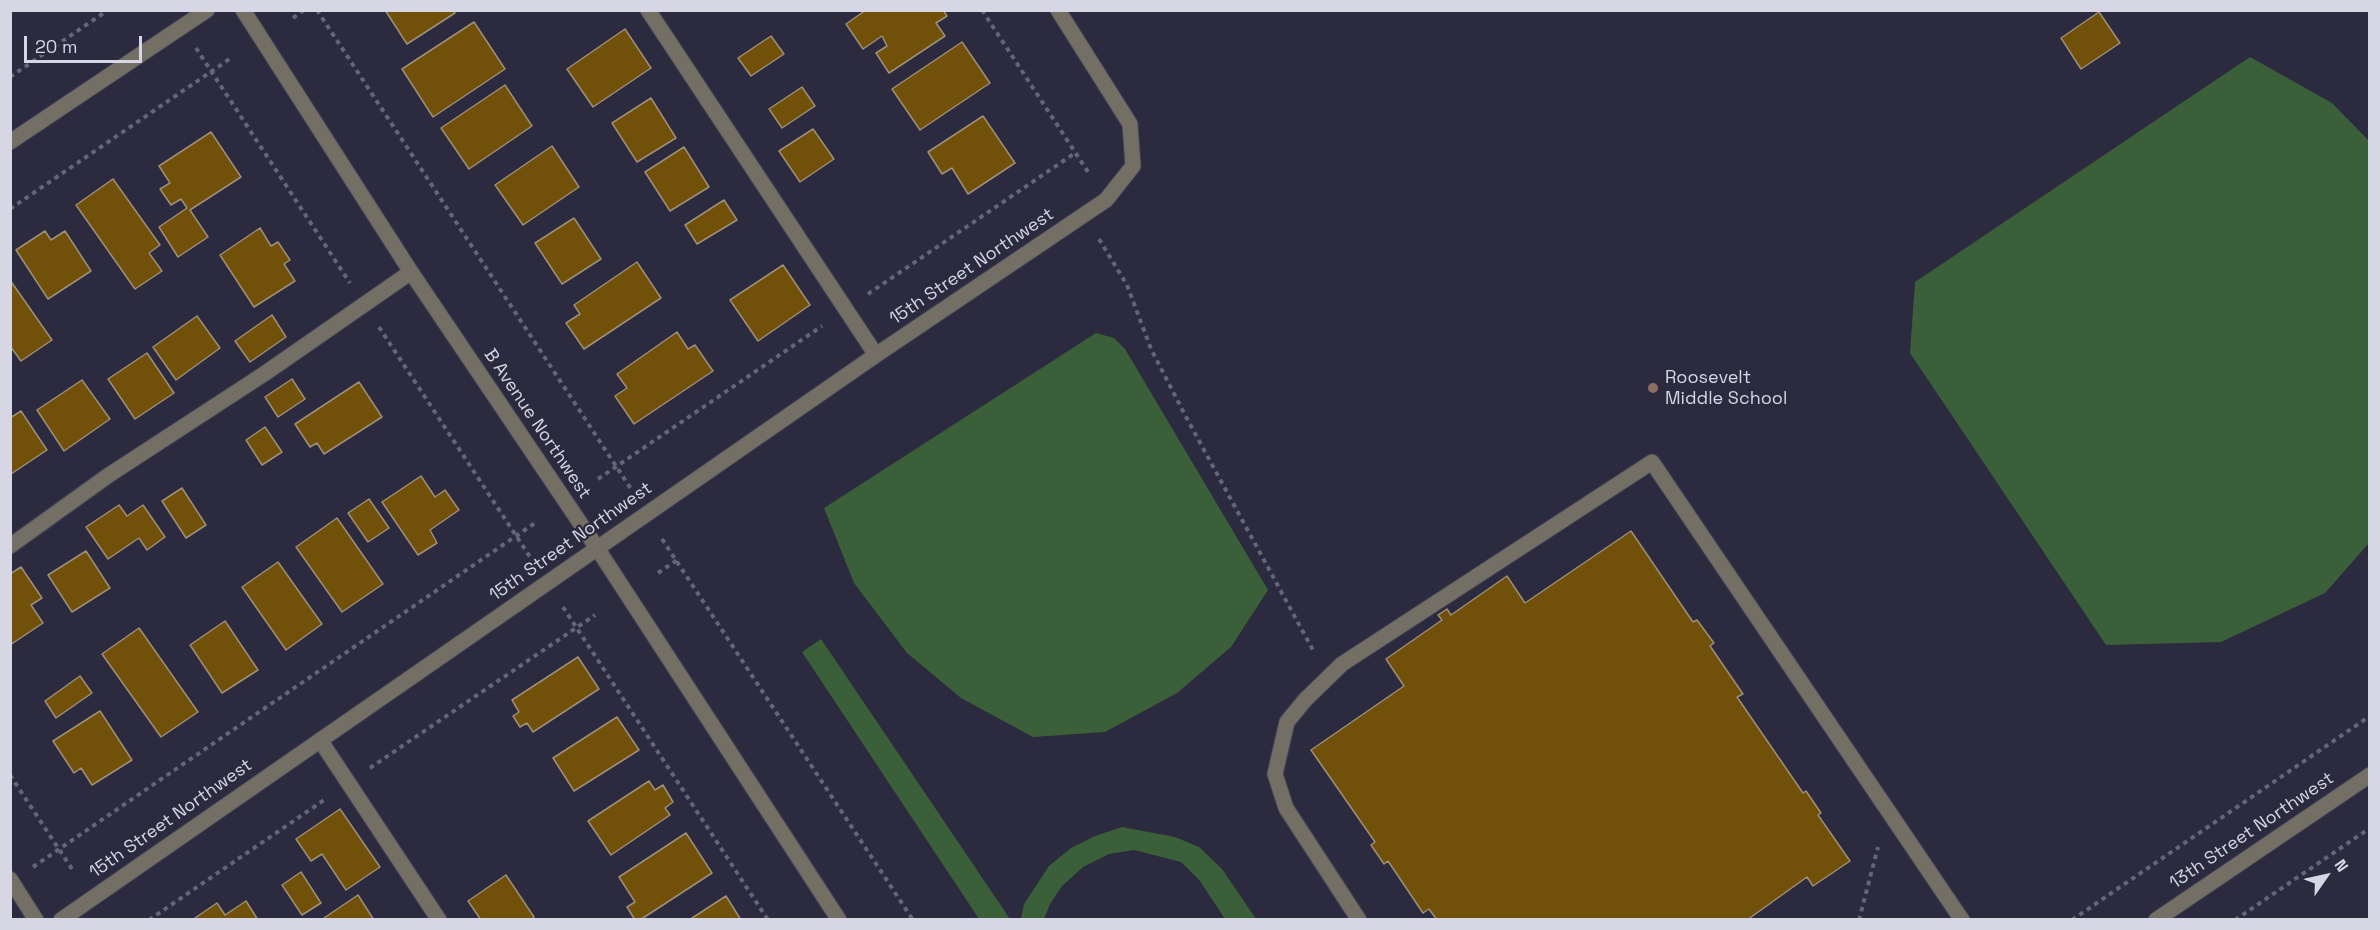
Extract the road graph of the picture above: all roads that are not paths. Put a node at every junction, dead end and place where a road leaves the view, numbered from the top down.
1 (207, 10) edge
2 (243, 10) edge
3 (648, 10) edge
4 (1058, 10) edge
5 (10, 142) edge
6 (411, 272) junction
7 (876, 355) junction
8 (10, 546) edge
9 (597, 548) junction
10 (320, 740) junction
11 (2370, 775) edge
12 (10, 879) edge
13 (36, 920) edge
14 (61, 920) edge
15 (439, 920) edge
16 (839, 920) edge
17 (1359, 920) edge
18 (1962, 920) edge
19 (2156, 920) edge

1 - 5 street
2 - 6 street, B Avenue Northwest
3 - 7 street
4 - 7 street, 15th Street Northwest
6 - 8 street
6 - 9 street, B Avenue Northwest
7 - 9 street, 15th Street Northwest
9 - 10 street, 15th Street Northwest
9 - 16 street, B Avenue Northwest
10 - 14 street, 15th Street Northwest
10 - 15 street
11 - 19 street, 13th Street Northwest
12 - 13 street
17 - 18 street

